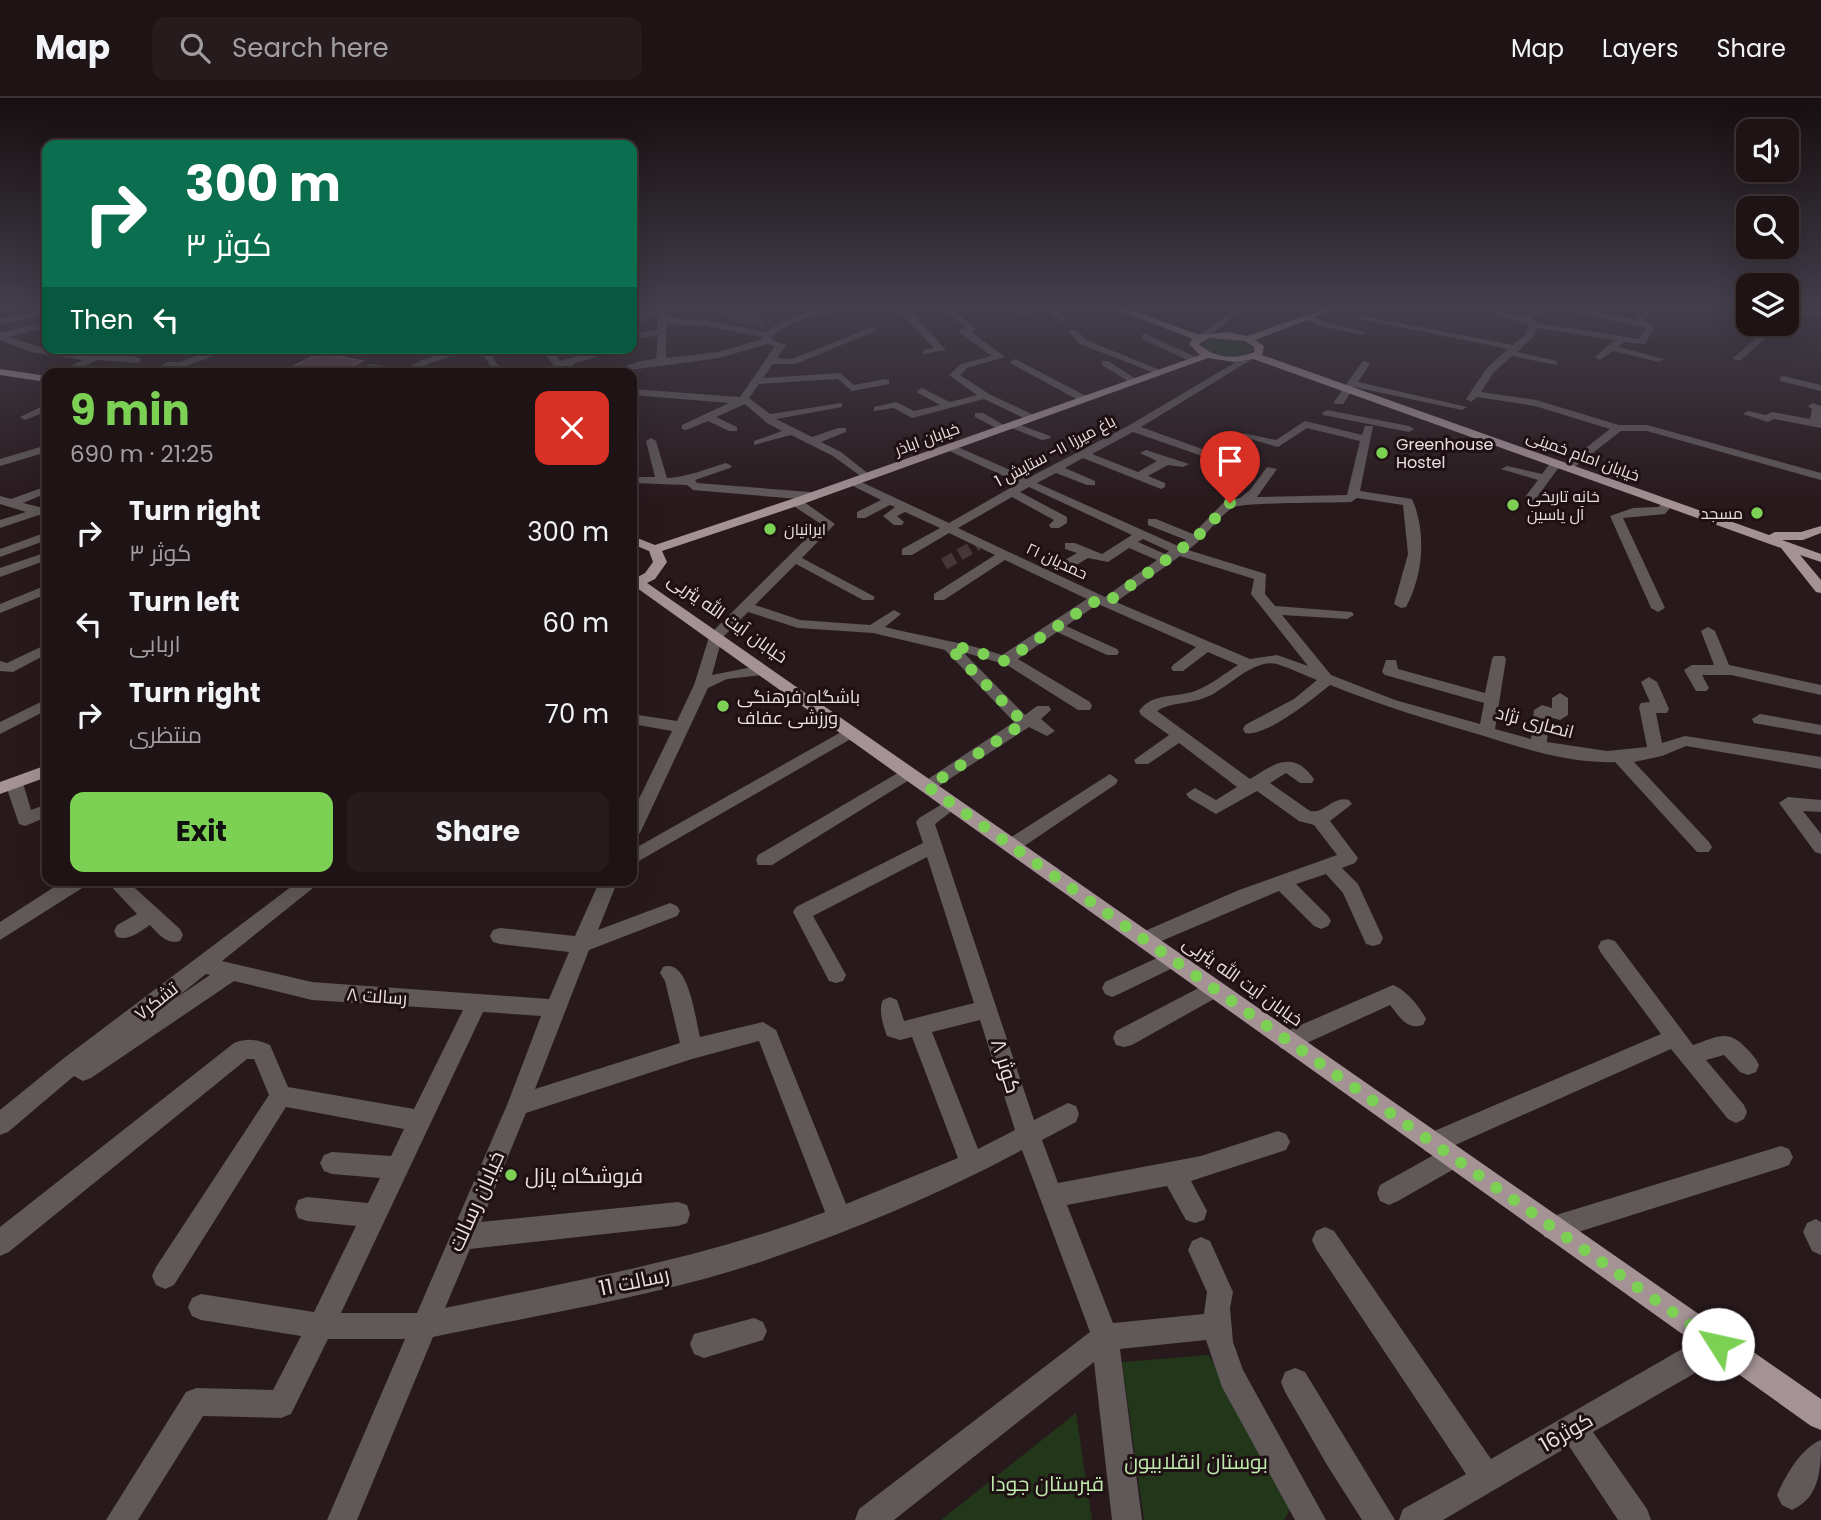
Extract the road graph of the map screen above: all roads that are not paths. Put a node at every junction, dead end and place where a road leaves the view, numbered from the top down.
1 (2, 372) edge
2 (764, 372) edge
3 (954, 372) edge
4 (1034, 372) edge
5 (1121, 372) edge
6 (1159, 372) edge
7 (1226, 372) edge
8 (1303, 372) edge
9 (1359, 372) edge
10 (1488, 372) edge
11 (42, 378) edge
12 (1783, 379) dead end
13 (758, 381) junction
14 (1135, 381) junction
15 (885, 382) dead end
16 (1349, 386) junction
17 (1821, 388) edge
18 (922, 391) dead end
19 (637, 392) edge
20 (985, 396) junction
21 (1084, 399) junction
22 (743, 400) junction
23 (1470, 400) junction
24 (23, 402) dead end
25 (1339, 402) dead end
26 (42, 405) edge
27 (838, 405) dead end
28 (948, 405) junction
29 (1813, 406) dead end
30 (42, 408) edge
31 (878, 409) dead end
32 (1327, 413) dead end
33 (1748, 414) dead end
34 (979, 415) dead end
35 (25, 417) dead end
36 (708, 417) junction
37 (767, 418) junction
38 (1032, 418) junction
39 (1372, 422) junction
40 (1817, 424) edge
41 (1008, 426) junction
42 (685, 427) dead end
43 (1410, 427) dead end
44 (1132, 428) junction
45 (1618, 428) junction
46 (733, 429) dead end
47 (842, 430) dead end
48 (792, 431) junction
49 (1247, 435) dead end
50 (1046, 438) dead end
51 (1365, 439) junction
52 (651, 441) dead end
53 (813, 442) junction
54 (758, 443) dead end
55 (949, 447) junction
56 (42, 450) edge
57 (1146, 453) dead end
58 (0, 454) edge
59 (1078, 456) junction
60 (1212, 456) dead end
61 (21, 457) junction
62 (1166, 461) junction
63 (0, 463) edge
64 (1556, 463) junction
65 (1183, 464) dead end
66 (726, 467) dead end
67 (1097, 467) dead end
68 (1569, 467) junction
69 (1055, 468) junction
70 (1271, 469) dead end
71 (1507, 469) dead end
72 (1140, 476) junction
73 (1821, 477) edge
74 (1544, 478) junction
75 (637, 480) edge
76 (662, 480) junction
77 (859, 480) junction
78 (683, 481) junction
79 (1028, 483) junction
80 (1091, 483) dead end
81 (1161, 485) dead end
82 (42, 491) edge
83 (1011, 492) junction
84 (1353, 494) junction
85 (814, 496) junction
86 (1531, 497) dead end
87 (890, 500) junction
88 (1252, 500) junction
89 (6, 502) edge
90 (796, 502) junction
91 (1668, 503) junction
92 (904, 507) junction
93 (42, 511) edge
94 (1290, 512) dead end
95 (42, 513) edge
96 (861, 515) dead end
97 (898, 522) dead end
98 (1152, 522) dead end
99 (0, 524) edge
100 (1055, 525) dead end
101 (1820, 526) edge
102 (947, 528) junction
103 (1752, 533) junction
104 (1142, 534) junction
105 (42, 538) edge
106 (1195, 539) junction
107 (637, 542) edge
108 (1128, 543) junction
109 (1784, 544) junction
110 (1070, 547) dead end
111 (655, 549) junction
112 (907, 552) dead end
113 (0, 553) edge
114 (1086, 553) junction
115 (1004, 555) junction
116 (1174, 556) junction
117 (1818, 557) edge
118 (42, 558) edge
119 (795, 559) junction
120 (1068, 564) dead end
121 (1821, 572) edge
122 (0, 573) edge
123 (637, 583) edge
124 (637, 585) edge
125 (1821, 589) edge
126 (42, 591) edge
127 (868, 597) dead end
128 (939, 597) dead end
129 (1102, 601) junction
130 (1401, 604) dead end
131 (744, 606) junction
132 (0, 608) edge
133 (1658, 608) dead end
134 (1273, 610) junction
135 (894, 614) dead end
136 (842, 615) dead end
137 (1347, 615) dead end
138 (1053, 623) junction
139 (825, 626) junction
140 (873, 629) junction
141 (1708, 631) dead end
142 (715, 637) junction
143 (1205, 647) junction
144 (950, 648) junction
145 (42, 651) edge
146 (1112, 652) dead end
147 (1008, 659) junction
148 (1499, 659) dead end
149 (1391, 663) dead end
150 (1249, 664) junction
151 (0, 666) edge
152 (1178, 668) dead end
153 (762, 670) junction
154 (1724, 671) junction
155 (1327, 680) junction
156 (1650, 681) dead end
157 (702, 685) junction
158 (1701, 688) dead end
159 (1821, 690) edge
160 (1560, 698) dead end
161 (1492, 700) junction
162 (1084, 706) dead end
163 (42, 707) edge
164 (1032, 718) junction
165 (1760, 719) dead end
166 (637, 720) edge
167 (680, 727) junction
168 (0, 729) edge
169 (1251, 729) dead end
170 (1487, 730) junction
171 (1821, 730) edge
172 (1048, 731) dead end
173 (850, 732) junction
174 (1179, 736) junction
175 (1539, 746) junction
176 (1656, 752) junction
177 (1620, 757) junction
178 (1142, 760) dead end
179 (1821, 763) edge
180 (42, 773) edge
181 (908, 773) junction
182 (1306, 779) dead end
183 (1110, 780) dead end
184 (1253, 785) junction
185 (7, 786) edge
186 (928, 787) junction
187 (1195, 794) dead end
188 (952, 804) junction
189 (1343, 804) dead end
190 (1821, 806) edge
191 (42, 812) edge
192 (637, 818) edge
193 (1319, 818) junction
194 (934, 845) junction
195 (1011, 846) junction
196 (1703, 847) dead end
197 (1821, 847) edge
198 (637, 856) edge
199 (765, 860) dead end
200 (1329, 865) junction
201 (1282, 882) junction
202 (71, 886) edge
203 (120, 886) edge
204 (306, 886) edge
205 (606, 886) edge
206 (670, 911) dead end
207 (151, 915) junction
208 (1321, 921) dead end
209 (124, 931) dead end
210 (0, 932) edge
211 (173, 935) dead end
212 (500, 936) dead end
213 (1373, 938) dead end
214 (1145, 940) junction
215 (581, 945) junction
216 (1608, 947) dead end
217 (1172, 959) junction
218 (203, 964) junction
219 (670, 972) dead end
220 (229, 973) junction
221 (836, 975) dead end
222 (1112, 988) dead end
223 (1214, 989) junction
224 (477, 1003) junction
225 (890, 1006) dead end
226 (555, 1008) junction
227 (988, 1009) junction
228 (1415, 1019) dead end
229 (918, 1025) junction
230 (1124, 1038) dead end
231 (1288, 1041) junction
232 (1681, 1047) junction
233 (692, 1049) junction
234 (1748, 1065) dead end
235 (42, 1092) junction
236 (281, 1096) junction
237 (518, 1105) junction
238 (1736, 1112) dead end
239 (1068, 1114) dead end
240 (422, 1121) junction
241 (0, 1124) edge
242 (1028, 1135) junction
243 (1278, 1142) dead end
244 (1443, 1150) junction
245 (1781, 1157) dead end
246 (332, 1163) dead end
247 (972, 1164) junction
248 (398, 1168) junction
249 (1173, 1173) junction
250 (1389, 1193) dead end
251 (1051, 1196) junction
252 (307, 1209) dead end
253 (1195, 1211) dead end
254 (678, 1213) dead end
255 (375, 1216) junction
256 (839, 1219) junction
257 (1553, 1228) junction
258 (460, 1237) junction
259 (1325, 1240) dead end
260 (0, 1243) edge
261 (1201, 1250) dead end
262 (165, 1276) dead end
263 (201, 1307) dead end
264 (321, 1326) junction
265 (423, 1326) junction
266 (1218, 1326) junction
267 (754, 1331) dead end
268 (1105, 1337) junction
269 (1718, 1344) junction
270 (704, 1345) dead end
271 (1295, 1382) dead end
272 (1821, 1416) edge
273 (1573, 1428) junction
274 (1821, 1454) edge
275 (1486, 1478) junction
276 (1792, 1494) dead end
277 (121, 1520) edge
278 (341, 1520) edge
279 (870, 1520) edge
280 (1127, 1520) edge
281 (1311, 1520) edge
282 (1380, 1520) edge
283 (1414, 1520) edge
284 (1636, 1520) edge

1 - 11 main road
2 - 13 street
3 - 20 street
4 - 21 street
5 - 14 street
6 - 14 main road, خیابان اباذر
7 - 44 street, باغ میرزا ۱۱- ستایش 1
8 - 16 main road, خیابان امام خمینی
9 - 16 street
10 - 23 street
12 - 17 street
13 - 15 street
13 - 22 street
14 - 21 main road, خیابان اباذر
16 - 23 street
16 - 25 street
16 - 64 main road, خیابان امام خمینی
18 - 28 street
19 - 22 street
20 - 28 street
20 - 38 street
21 - 38 main road, خیابان اباذر
22 - 36 street
22 - 37 street, حمدیان ۲۱
23 - 45 street
24 - 26 street
27 - 37 street
28 - 31 street
29 - 40 street
30 - 35 street
32 - 39 street
33 - 40 street
34 - 41 street
36 - 42 street
36 - 46 street
37 - 48 street, حمدیان ۲۱
38 - 41 main road, خیابان اباذر
39 - 43 street
39 - 51 street
41 - 50 street
41 - 55 main road, خیابان اباذر
44 - 59 street, باغ میرزا ۱۱- ستایش 1
44 - 60 street
45 - 68 street
45 - 73 street
47 - 53 street
48 - 53 street, حمدیان ۲۱
48 - 54 street
49 - 51 street
51 - 84 street
52 - 76 street
53 - 77 street, حمدیان ۲۱
55 - 77 main road, خیابان اباذر
55 - 79 street
56 - 61 street
57 - 62 street
58 - 61 street
59 - 67 street
59 - 69 street, باغ میرزا ۱۱- ستایش 1
59 - 72 street
61 - 63 street
62 - 65 street
62 - 72 street
64 - 68 main road, خیابان امام خمینی
64 - 74 street
66 - 78 street
68 - 91 main road, خیابان امام خمینی
69 - 79 street, باغ میرزا ۱۱- ستایش 1
69 - 80 street
70 - 88 street
71 - 74 street
72 - 81 street
74 - 86 street
75 - 76 street
76 - 78 street
77 - 85 main road, خیابان اباذر
77 - 87 street, حمدیان ۲۱
78 - 85 street
79 - 83 street, باغ میرزا ۱۱- ستایش 1
79 - 104 street
82 - 89 street
83 - 100 street
83 - 102 street, باغ میرزا ۱۱- ستایش 1
84 - 88 street
84 - 130 street
85 - 90 main road, خیابان اباذر
87 - 92 street, حمدیان ۲۱
87 - 96 street
88 - 94 street
88 - 106 street
89 - 93 street
90 - 111 main road, خیابان اباذر
90 - 119 street
91 - 103 main road, خیابان امام خمینی
91 - 133 street
92 - 97 street
92 - 102 street, حمدیان ۲۱
95 - 99 street
98 - 106 street
101 - 103 main road
101 - 117 main road
102 - 112 street, باغ میرزا ۱۱- ستایش 1
102 - 115 street, حمدیان ۲۱
103 - 109 main road, خیابان امام خمینی
104 - 108 street
104 - 116 street
105 - 113 street
106 - 116 street
107 - 111 main road
108 - 114 street
108 - 116 street
109 - 117 main road, خیابان امام خمینی
109 - 125 main road
110 - 114 street
111 - 123 main road
114 - 120 street
115 - 128 street
115 - 129 street, حمدیان ۲۱
116 - 129 street
116 - 134 street
117 - 121 main road
118 - 122 street
119 - 127 street
119 - 131 street
124 - 142 main road, خیابان آیت الله یثربی
126 - 132 street
129 - 138 street
129 - 143 street, حمدیان ۲۱
131 - 139 street
131 - 142 street
134 - 137 street
134 - 155 street
135 - 140 street
136 - 139 street
138 - 146 street
138 - 147 street
139 - 140 street
140 - 144 street
141 - 154 street
142 - 153 main road, خیابان آیت الله یثربی
142 - 157 street
143 - 150 street, حمدیان ۲۱
143 - 152 street
144 - 147 street
144 - 164 street
145 - 151 street
147 - 162 street
148 - 161 street
149 - 161 street
150 - 155 street, انصاری نژاد
150 - 174 street
153 - 157 street
153 - 173 main road, خیابان آیت الله یثربی
154 - 158 street
154 - 159 street
155 - 169 street
155 - 170 street, انصاری نژاد
156 - 176 street
157 - 167 street
160 - 175 street
161 - 170 street
163 - 168 street
164 - 172 street
164 - 186 street
165 - 171 street
166 - 167 street
167 - 192 street
170 - 175 street, انصاری نژاد
173 - 181 main road, خیابان آیت الله یثربی
173 - 198 street
174 - 178 street
174 - 184 street
175 - 177 street, انصاری نژاد
176 - 177 street, انصاری نژاد
176 - 179 street, انصاری نژاد
177 - 196 street
180 - 185 main road
181 - 186 main road, خیابان آیت الله یثربی
181 - 199 street
182 - 184 street
183 - 195 street
184 - 187 street
184 - 193 street
185 - 191 street
186 - 188 main road, خیابان آیت الله یثربی
188 - 194 street, کوثر ۸
188 - 195 main road, خیابان آیت الله یثربی
189 - 193 street
190 - 197 street
193 - 200 street
194 - 221 street
194 - 227 street, کوثر ۸
195 - 214 main road, خیابان آیت الله یثربی
200 - 201 street
200 - 213 street
201 - 208 street
201 - 214 street
202 - 210 street
203 - 207 street
204 - 218 street, تشکر۷
205 - 215 street, خیابان رسالت
206 - 215 street
207 - 209 street
207 - 211 street
212 - 215 street
214 - 217 main road, خیابان آیت الله یثربی
215 - 226 street, خیابان رسالت
216 - 232 street
217 - 222 street
217 - 223 main road, خیابان آیت الله یثربی
218 - 220 street, رسالت ۸
218 - 235 street, تشکر۷
219 - 233 street
220 - 224 street, رسالت ۸
220 - 235 street
223 - 230 street
223 - 231 main road, خیابان آیت الله یثربی
224 - 226 street, رسالت ۸
224 - 240 street
225 - 229 street
226 - 237 street, خیابان رسالت
227 - 229 street
227 - 242 street, کوثر ۸
228 - 231 street
229 - 247 street
231 - 244 main road, خیابان آیت الله یثربی
232 - 234 street
232 - 238 street
232 - 244 street
233 - 237 street
233 - 256 street
235 - 241 street, تشکر۷
236 - 240 street
236 - 260 street
236 - 262 street
237 - 258 street, خیابان رسالت
239 - 242 street, رسالت 11
240 - 248 street
242 - 247 street, رسالت 11
242 - 251 street, کوثر ۸
243 - 249 street
244 - 250 street
244 - 257 main road, خیابان آیت الله یثربی
245 - 257 street
246 - 248 street
247 - 256 street, رسالت 11
248 - 255 street
249 - 251 street
249 - 253 street
251 - 268 street, کوثر ۸
252 - 255 street
254 - 258 street
255 - 264 street
256 - 265 street, رسالت 11
257 - 269 main road, خیابان آیت الله یثربی
258 - 265 street, خیابان رسالت
259 - 275 street
261 - 266 street
263 - 264 street, رسالت 11
264 - 265 street, رسالت 11
264 - 277 street
265 - 278 street, خیابان رسالت
266 - 268 street
266 - 281 street
267 - 270 street
268 - 279 street
268 - 280 street, کوثر ۸
269 - 272 main road, خیابان آیت الله یثربی
269 - 273 street, کوثر16
271 - 282 street
273 - 275 street, کوثر16
273 - 284 street
274 - 276 street
275 - 283 street, کوثر16

